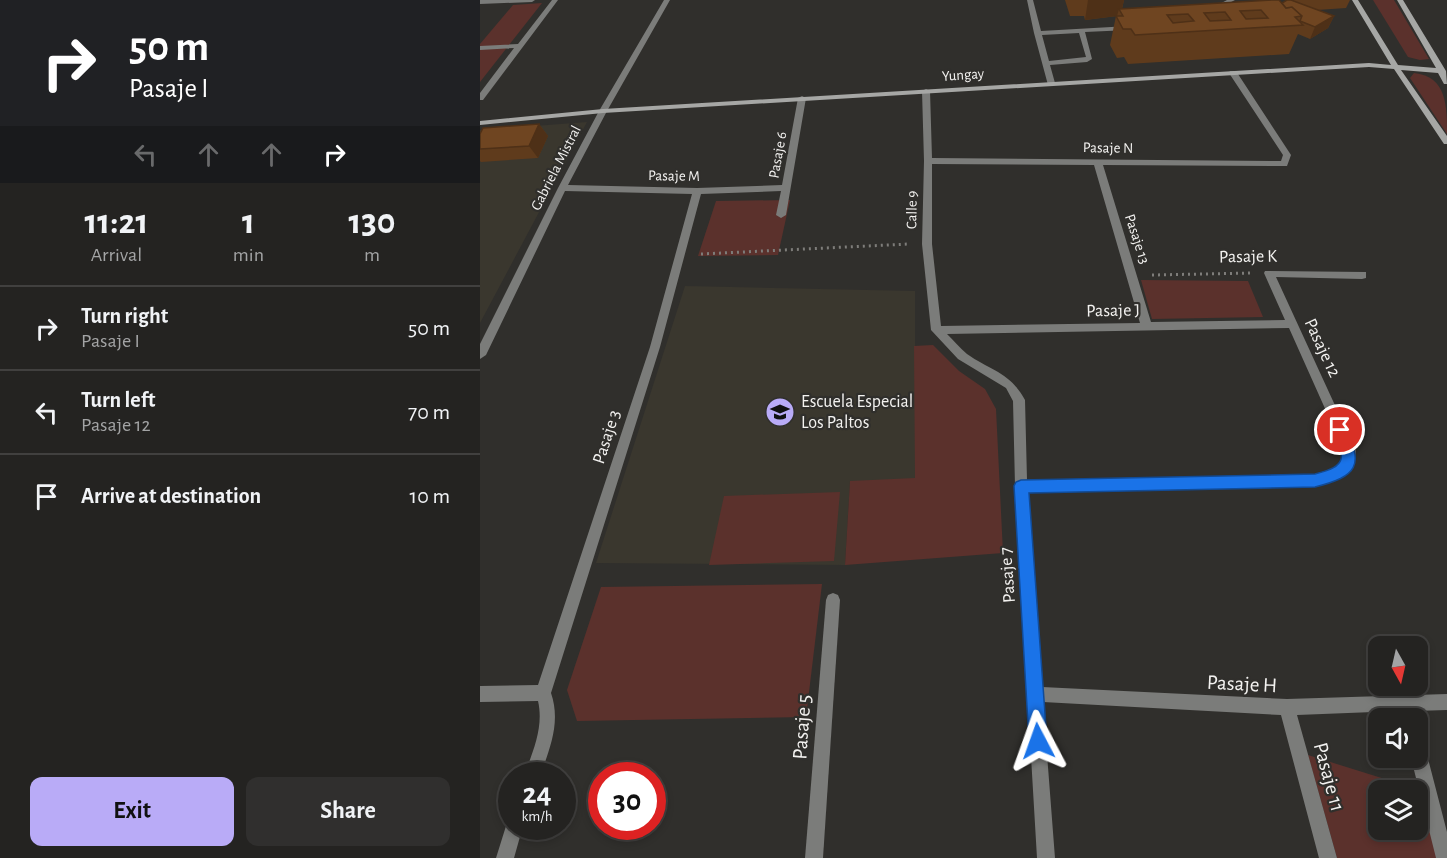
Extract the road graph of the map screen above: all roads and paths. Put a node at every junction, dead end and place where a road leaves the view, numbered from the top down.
1 (532, 0) edge
2 (555, 0) edge
3 (667, 0) edge
4 (1030, 0) edge
5 (1232, 0) edge
6 (1355, 0) edge
7 (1400, 0) edge
8 (480, 2) edge
9 (1200, 16) edge
10 (1135, 27) edge
11 (1081, 30) junction
12 (1037, 33) junction
13 (520, 46) junction
14 (480, 48) edge
15 (1045, 63) junction
16 (1395, 66) junction
17 (1444, 71) edge
18 (1233, 73) junction
19 (1447, 82) edge
20 (1051, 83) junction
21 (926, 91) junction
22 (480, 98) edge
23 (802, 98) junction
24 (603, 111) junction
25 (480, 123) edge
26 (1447, 141) edge
27 (928, 161) junction
28 (1097, 162) junction
29 (562, 188) junction
30 (786, 188) junction
31 (697, 190) junction
32 (781, 215) dead end
33 (927, 244) junction
34 (679, 255) junction
35 (1269, 273) junction
36 (1133, 275) junction
37 (1362, 275) dead end
38 (1292, 324) junction
39 (1147, 327) junction
40 (936, 330) junction
41 (480, 355) edge
42 (1021, 486) junction
43 (833, 600) dead end
44 (543, 693) junction
45 (480, 694) edge
46 (1035, 694) junction
47 (1447, 702) edge
48 (1287, 707) junction
49 (1420, 708) edge
50 (1368, 710) edge
51 (537, 762) edge
52 (1422, 768) edge
53 (511, 840) edge
54 (505, 858) edge
55 (814, 858) edge
56 (1046, 858) edge
57 (1328, 858) edge
58 (1445, 858) edge

1 - 8 street
2 - 13 street
3 - 24 street, Gabriela Mistral
4 - 12 street
5 - 9 street
6 - 16 street
7 - 17 street
10 - 11 street
11 - 12 street
11 - 15 street
12 - 15 street
13 - 14 street
13 - 22 street
15 - 20 street
16 - 17 street, Yungay
16 - 18 street, Yungay
16 - 26 street
17 - 19 street
18 - 20 street, Yungay
18 - 28 street, Pasaje N
20 - 21 street, Yungay
21 - 23 street, Yungay
21 - 27 street, Calle 9
23 - 24 street, Yungay
23 - 30 street, Pasaje 6
24 - 25 street, Yungay
24 - 29 street, Gabriela Mistral
27 - 28 street, Pasaje N
27 - 33 street, Calle 9
28 - 36 street, Pasaje 13
29 - 31 street, Pasaje M
29 - 41 street, Gabriela Mistral
30 - 31 street, Pasaje M
30 - 32 street, Pasaje 6
31 - 34 street, Pasaje 3
33 - 34 path
33 - 40 street, Calle 9
34 - 44 street, Pasaje 3
35 - 36 path, Pasaje K
35 - 37 street, Pasaje K
35 - 38 street, Pasaje 12
36 - 39 street, Pasaje 13
38 - 39 street, Pasaje J
38 - 42 street, Pasaje 12
39 - 40 street, Pasaje J
40 - 42 street, Pasaje 7
42 - 46 street, Pasaje 7
43 - 55 street, Pasaje 5
44 - 45 street
44 - 51 street
46 - 48 street, Pasaje H
46 - 56 street, Pasaje 7
47 - 49 street, Pasaje H
48 - 50 street, Pasaje H
48 - 57 street, Pasaje 11
52 - 58 street
53 - 54 street

